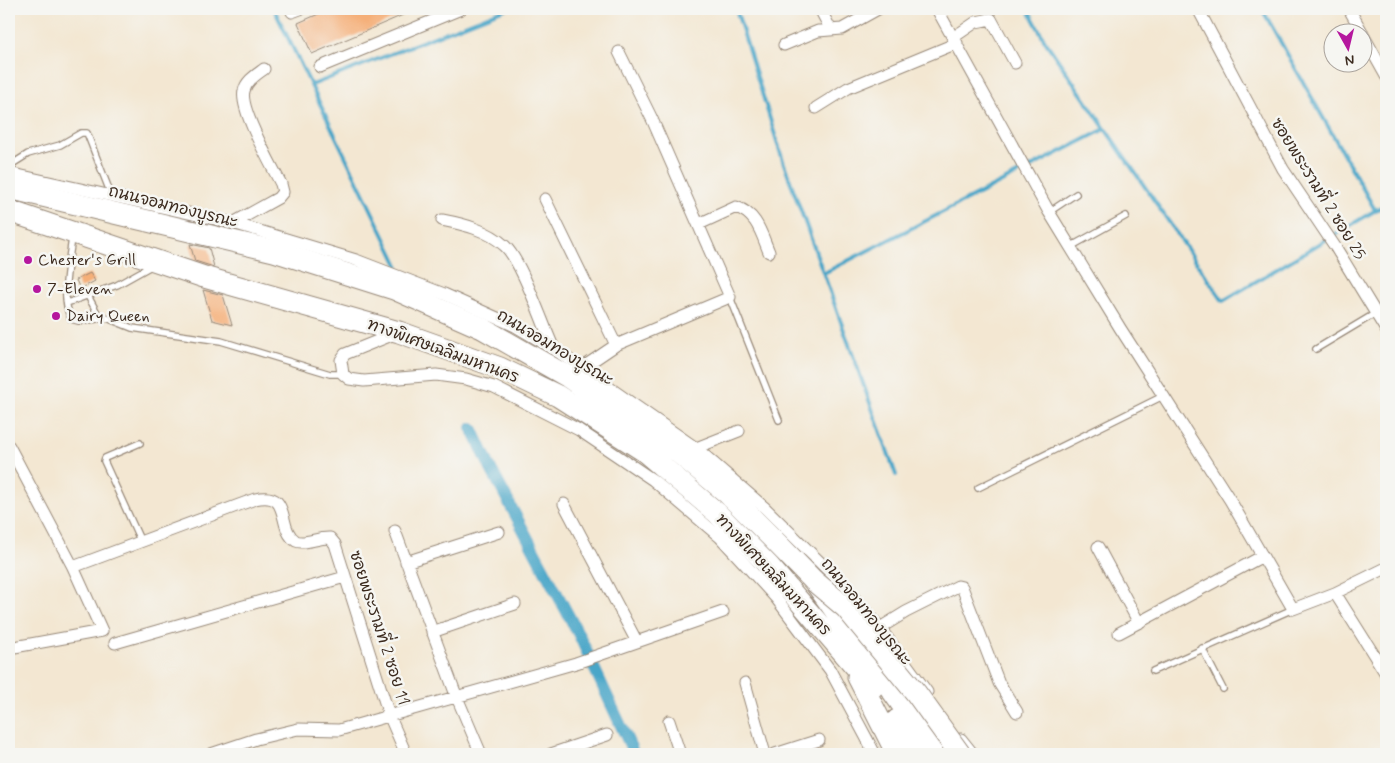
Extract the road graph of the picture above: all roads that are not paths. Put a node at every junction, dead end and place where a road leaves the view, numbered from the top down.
1 (461, 9) edge
2 (820, 9) edge
3 (878, 9) edge
4 (937, 9) edge
5 (1198, 9) edge
6 (1349, 9) edge
7 (1356, 22) edge
8 (831, 30) junction
9 (956, 40) junction
10 (784, 45) dead end
11 (1372, 51) edge
12 (619, 52) dead end
13 (1015, 63) dead end
14 (320, 67) dead end
15 (264, 69) dead end
16 (1386, 76) edge
17 (816, 108) dead end
18 (9, 166) edge
19 (9, 173) edge
20 (9, 184) edge
21 (9, 188) edge
22 (1076, 194) dead end
23 (112, 197) junction
24 (546, 199) dead end
25 (9, 211) edge
26 (1049, 212) junction
27 (1126, 216) dead end
28 (442, 220) dead end
29 (233, 223) junction
30 (699, 224) junction
31 (73, 233) junction
32 (1070, 247) junction
33 (769, 252) dead end
34 (157, 262) junction
35 (88, 296) junction
36 (730, 297) junction
37 (67, 303) junction
38 (1376, 313) junction
39 (100, 318) junction
40 (1386, 330) edge
41 (399, 332) junction
42 (616, 345) junction
43 (554, 349) junction
44 (1316, 349) dead end
45 (582, 368) junction
46 (343, 374) junction
47 (1163, 396) junction
48 (779, 420) dead end
49 (739, 430) dead end
50 (140, 443) dead end
51 (9, 446) edge
52 (696, 448) junction
53 (978, 488) dead end
54 (564, 504) dead end
55 (395, 531) dead end
56 (499, 532) dead end
57 (142, 542) junction
58 (1098, 547) dead end
59 (1261, 557) junction
60 (406, 562) junction
61 (73, 567) junction
62 (1386, 568) edge
63 (346, 576) junction
64 (814, 581) junction
65 (1335, 593) junction
66 (515, 604) dead end
67 (1293, 609) junction
68 (723, 612) dead end
69 (1139, 622) junction
70 (880, 628) junction
71 (102, 631) junction
72 (432, 632) junction
73 (1118, 633) dead end
74 (637, 642) junction
75 (115, 643) joint
76 (9, 648) edge
77 (1202, 648) junction
78 (848, 657) junction
79 (1153, 671) dead end
80 (1386, 674) edge
81 (745, 683) dead end
82 (1223, 689) dead end
83 (456, 695) junction
84 (1017, 712) dead end
85 (389, 715) junction
86 (669, 721) dead end
87 (607, 735) dead end
88 (819, 740) dead end
89 (582, 749) edge
90 (211, 754) edge
91 (406, 754) edge
92 (481, 754) edge
93 (551, 754) edge
94 (680, 754) edge
95 (765, 754) edge
96 (775, 754) edge
97 (875, 754) edge
98 (897, 754) edge
99 (917, 754) edge
100 (936, 754) edge
101 (952, 754) edge
102 (960, 754) edge
103 (973, 754) edge

1 - 14 street
2 - 8 street
3 - 8 street
4 - 9 street
5 - 38 street, ซอยพระรามที่ 2 ซอย 25
6 - 7 street
8 - 10 street
9 - 13 street
9 - 17 street
9 - 26 street
11 - 16 street
12 - 30 street
15 - 29 street
18 - 23 lane
19 - 23 street, ถนนจอมทองบูรณะ
20 - 101 street, ถนนจอมทองบูรณะ
21 - 64 highway, ทางพิเศษเฉลิมมหานคร
22 - 26 lane
23 - 29 street, ถนนจอมทองบูรณะ
24 - 42 street
25 - 31 highway, ทางพิเศษเฉลิมมหานคร
26 - 32 street
27 - 32 lane
28 - 43 street
29 - 43 street, ถนนจอมทองบูรณะ
30 - 33 street
30 - 36 street
31 - 34 highway, ทางพิเศษเฉลิมมหานคร
31 - 37 lane
32 - 47 street
34 - 35 lane
34 - 41 highway, ทางพิเศษเฉลิมมหานคร
35 - 37 lane
35 - 39 lane
36 - 42 street
36 - 48 lane
37 - 39 lane
38 - 40 street, ซอยพระรามที่ 2 ซอย 25
38 - 44 lane
39 - 46 lane
41 - 46 street
41 - 78 highway, ทางพิเศษเฉลิมมหานคร
42 - 45 street
43 - 45 street, ถนนจอมทองบูรณะ
45 - 52 street, ถนนจอมทองบูรณะ
46 - 97 street
47 - 53 lane
47 - 59 street
49 - 52 street
50 - 57 lane
51 - 61 street
52 - 70 street, ถนนจอมทองบูรณะ
54 - 74 street
55 - 60 street
56 - 60 street
57 - 61 street, ซอยพระรามที่ 2 ซอย 11
57 - 63 street, ซอยพระรามที่ 2 ซอย 11
58 - 69 street
59 - 67 street
59 - 69 street
60 - 72 street
61 - 71 street
62 - 65 street
63 - 75 street
63 - 85 street, ซอยพระรามที่ 2 ซอย 11
64 - 100 highway, bridge
64 - 102 highway, bridge
65 - 67 street
65 - 80 street
66 - 72 street
67 - 77 lane
68 - 74 street
69 - 73 street
70 - 84 street
70 - 103 street, ถนนจอมทองบูรณะ
71 - 75 lane
71 - 76 street
72 - 83 street
74 - 83 street
77 - 79 lane
77 - 82 lane
78 - 98 highway
78 - 99 highway
81 - 95 street
83 - 85 street
83 - 92 street
85 - 90 street
85 - 91 street, ซอยพระรามที่ 2 ซอย 11
86 - 94 street
87 - 89 street
88 - 96 street
89 - 93 street

